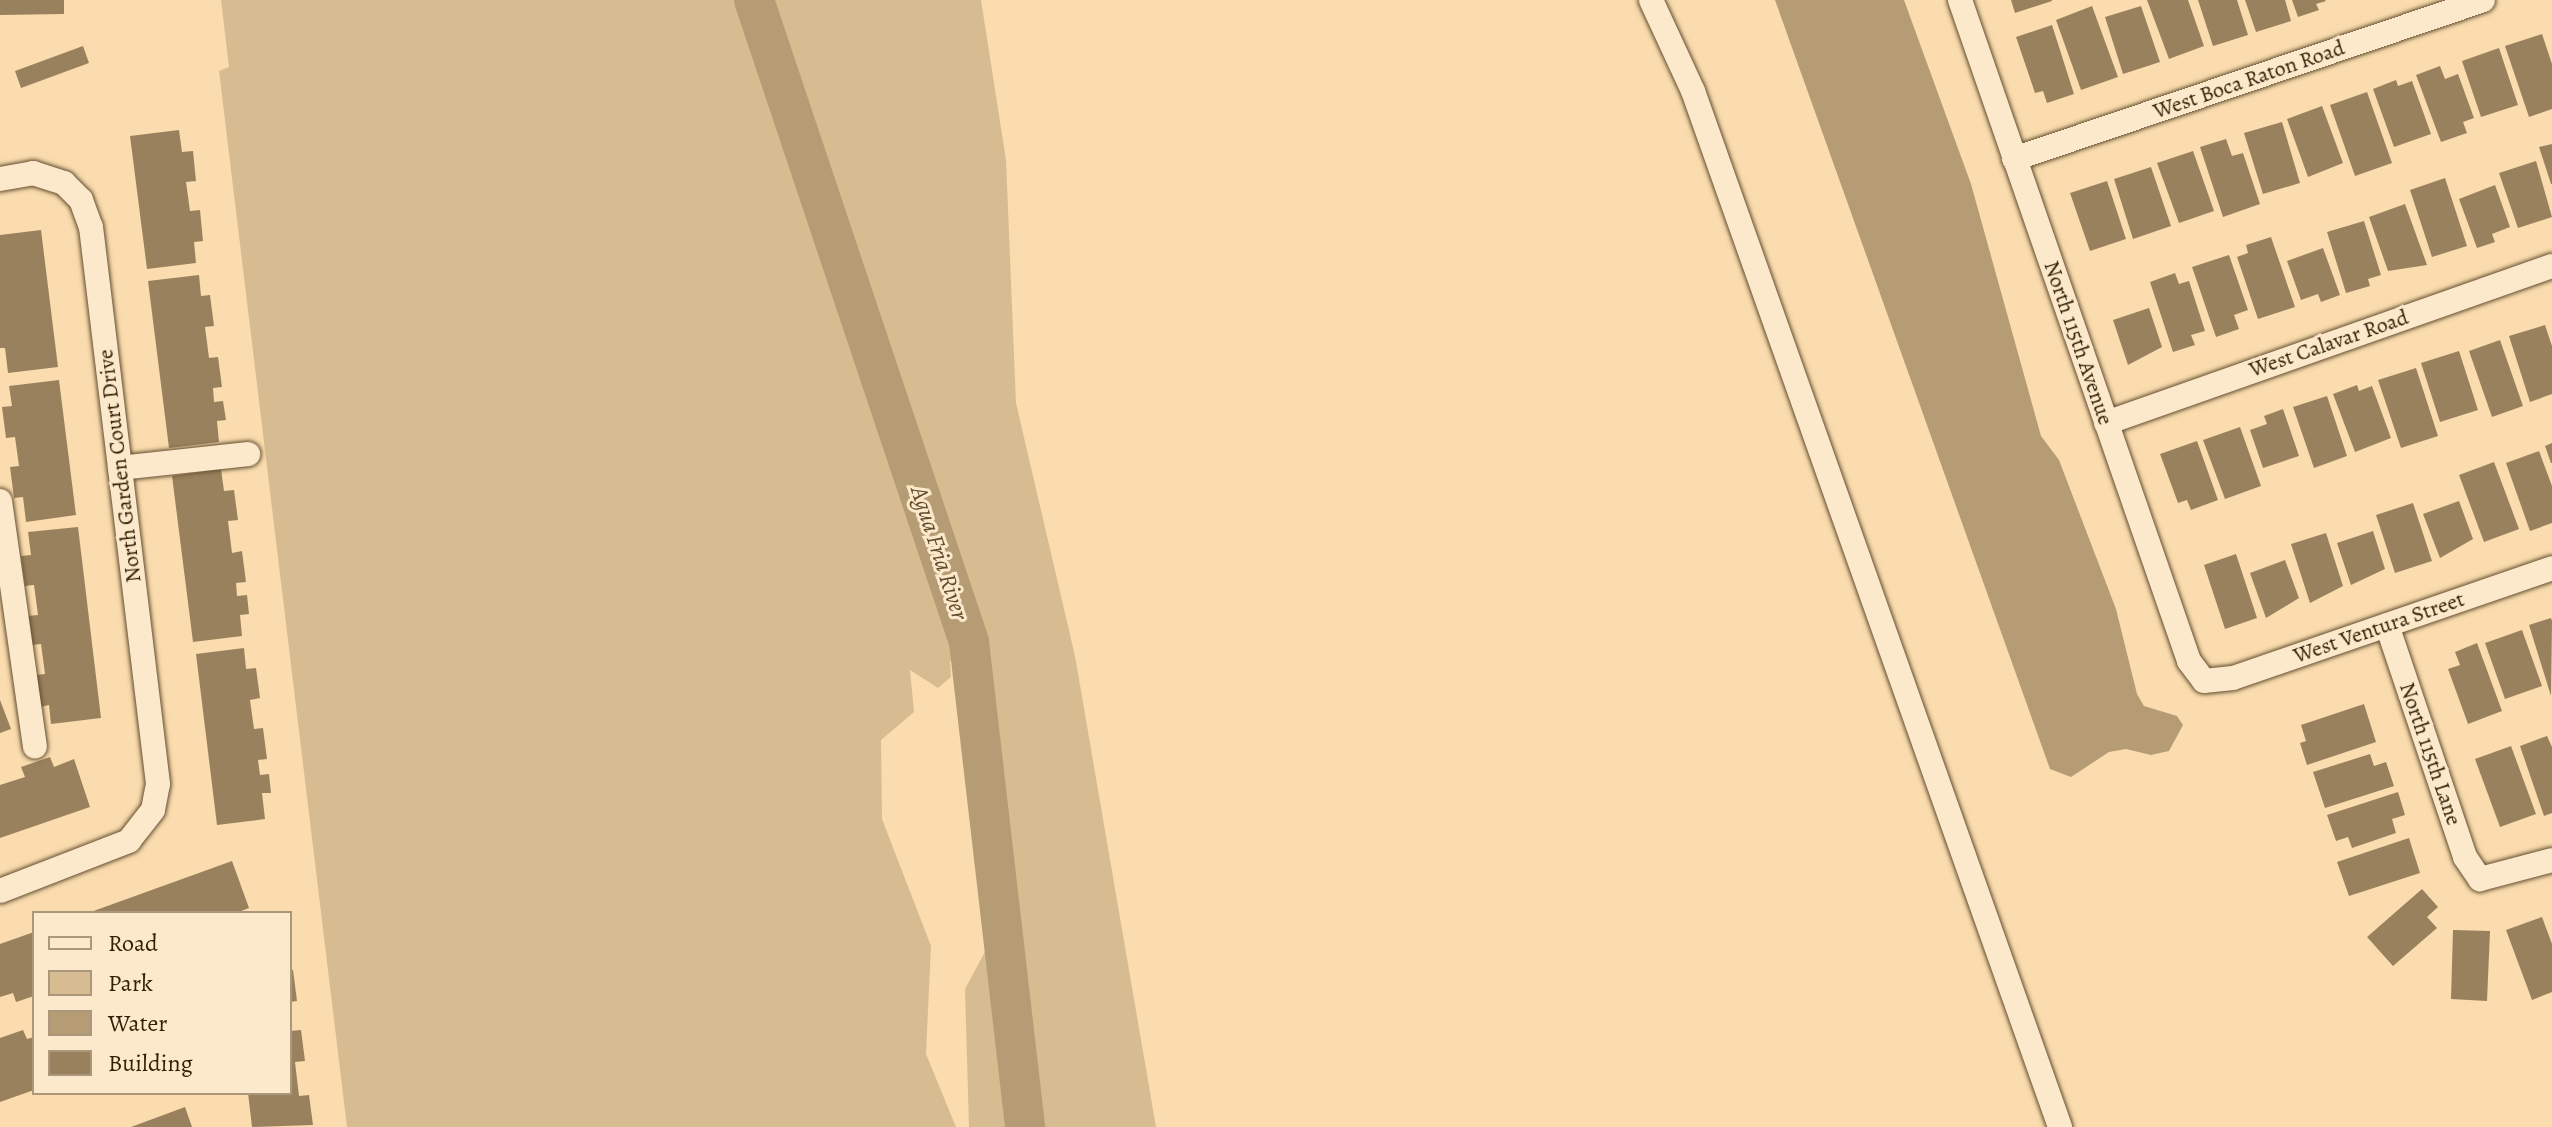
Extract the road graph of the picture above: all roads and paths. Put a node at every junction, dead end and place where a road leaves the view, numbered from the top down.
1 (1651, 0) edge
2 (1960, 0) edge
3 (2483, 0) edge
4 (2014, 159) junction
5 (0, 179) edge
6 (2552, 266) edge
7 (2106, 423) junction
8 (248, 454) dead end
9 (120, 468) junction
10 (0, 501) edge
11 (2, 542) edge
12 (2552, 568) edge
13 (2387, 625) junction
14 (2204, 681) joint
15 (35, 747) dead end
16 (2552, 860) edge
17 (0, 891) edge
18 (2060, 1127) edge

1 - 18 street
2 - 4 street, North 115th Avenue
3 - 4 street, West Boca Raton Road
4 - 7 street, North 115th Avenue
5 - 9 street, North Garden Court Drive
6 - 7 street, West Calavar Road
7 - 14 street, North 115th Avenue
8 - 9 street
9 - 17 street, North Garden Court Drive
10 - 11 street
11 - 15 street
12 - 13 street, West Ventura Street
13 - 14 street, West Ventura Street
13 - 16 street, North 115th Lane

